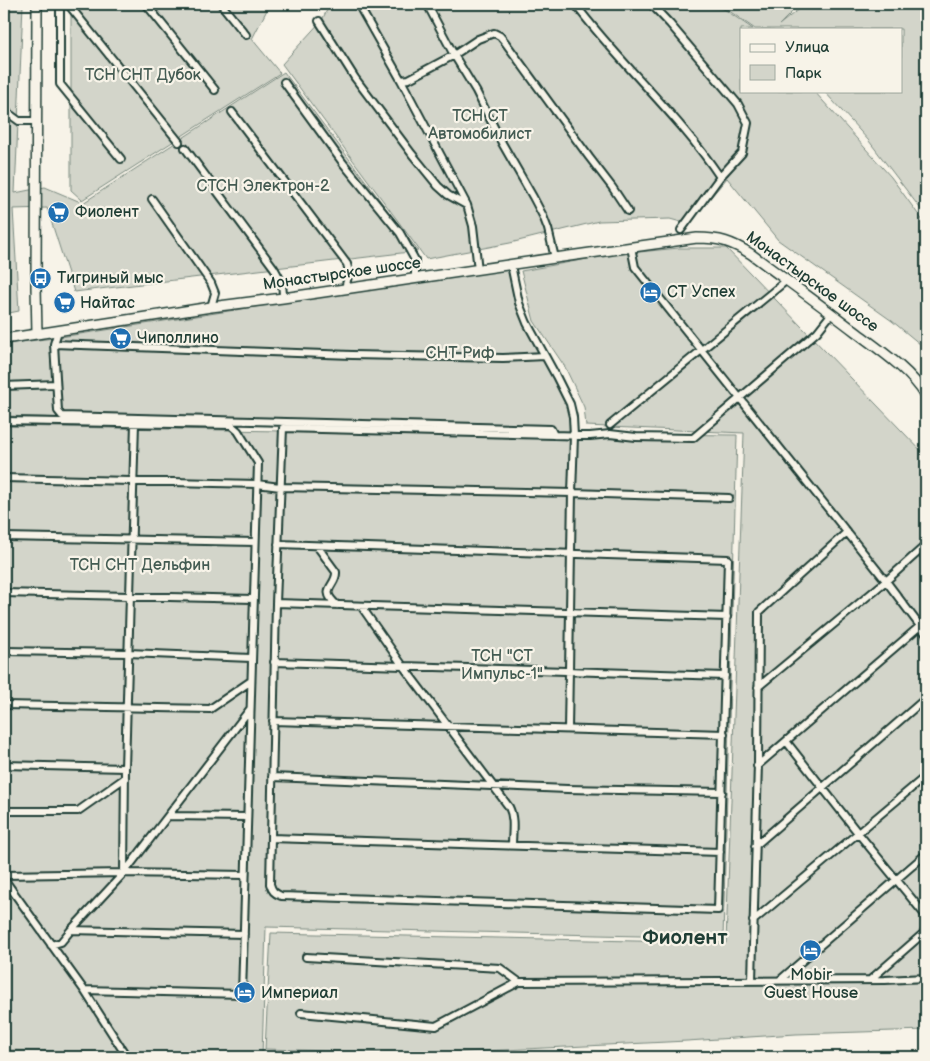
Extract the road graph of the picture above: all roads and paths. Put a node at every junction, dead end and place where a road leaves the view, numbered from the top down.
1 (37, 4) edge
2 (60, 4) edge
3 (68, 4) edge
4 (146, 4) edge
5 (221, 4) edge
6 (358, 4) edge
7 (427, 4) edge
8 (575, 4) edge
9 (651, 4) edge
10 (320, 21) dead end
11 (246, 35) dead end
12 (454, 55) junction
13 (401, 80) junction
14 (284, 82) dead end
15 (214, 90) dead end
16 (4, 110) edge
17 (232, 112) dead end
18 (37, 121) junction
19 (179, 142) dead end
20 (185, 148) dead end
21 (121, 159) dead end
22 (720, 177) junction
23 (152, 199) dead end
24 (467, 206) junction
25 (628, 211) dead end
26 (681, 230) dead end
27 (630, 247) junction
28 (555, 258) junction
29 (511, 265) junction
30 (478, 270) junction
31 (415, 279) junction
32 (787, 280) junction
33 (345, 289) junction
34 (283, 298) junction
35 (212, 307) junction
36 (832, 314) junction
37 (58, 331) junction
38 (37, 334) junction
39 (4, 340) edge
40 (54, 344) junction
41 (701, 351) junction
42 (545, 356) junction
43 (56, 384) junction
44 (4, 386) edge
45 (926, 396) edge
46 (740, 397) junction
47 (4, 421) edge
48 (135, 423) junction
49 (610, 425) dead end
50 (554, 435) junction
51 (574, 436) junction
52 (4, 478) edge
53 (133, 481) junction
54 (257, 484) junction
55 (280, 487) junction
56 (572, 493) junction
57 (729, 498) dead end
58 (846, 532) junction
59 (4, 537) edge
60 (132, 540) junction
61 (255, 542) junction
62 (278, 544) junction
63 (926, 545) edge
64 (316, 546) junction
65 (571, 554) junction
66 (886, 581) junction
67 (4, 593) edge
68 (130, 596) junction
69 (253, 599) junction
70 (276, 603) junction
71 (337, 605) junction
72 (361, 606) junction
73 (570, 613) junction
74 (727, 617) junction
75 (920, 626) junction
76 (926, 634) edge
77 (4, 650) edge
78 (128, 653) junction
79 (251, 658) junction
80 (274, 662) junction
81 (403, 666) junction
82 (568, 671) junction
83 (725, 676) junction
84 (251, 681) junction
85 (758, 687) junction
86 (926, 698) edge
87 (4, 705) edge
88 (126, 707) junction
89 (250, 709) junction
90 (273, 721) junction
91 (448, 726) junction
92 (568, 729) junction
93 (724, 734) junction
94 (786, 741) junction
95 (4, 765) edge
96 (758, 766) junction
97 (125, 768) junction
98 (926, 776) edge
99 (125, 778) junction
100 (272, 778) junction
101 (493, 786) junction
102 (823, 788) junction
103 (722, 792) junction
104 (4, 811) edge
105 (169, 816) junction
106 (246, 817) junction
107 (858, 833) junction
108 (270, 838) junction
109 (512, 846) junction
110 (755, 846) junction
111 (720, 852) junction
112 (926, 854) edge
113 (124, 873) junction
114 (245, 875) junction
115 (4, 877) edge
116 (896, 880) junction
117 (926, 916) edge
118 (753, 921) junction
119 (71, 930) junction
120 (926, 931) edge
121 (244, 934) junction
122 (51, 945) junction
123 (306, 956) dead end
124 (926, 978) edge
125 (752, 980) junction
126 (780, 980) junction
127 (870, 980) junction
128 (519, 982) junction
129 (84, 990) junction
130 (301, 1013) dead end
131 (127, 1057) edge

1 - 18 main road
2 - 21 street
3 - 19 street
4 - 15 street
5 - 11 street
6 - 13 street
7 - 12 street
8 - 22 street
9 - 22 street
10 - 24 street
12 - 13 street
12 - 25 street
12 - 28 street
13 - 24 street
14 - 31 street
16 - 18 street
17 - 33 street
18 - 38 main road
20 - 34 street
22 - 26 street
23 - 35 street
24 - 30 street
27 - 28 main road, Монастырское шоссе
27 - 32 main road, Монастырское шоссе
27 - 41 street
28 - 29 main road, Монастырское шоссе
29 - 30 main road, Монастырское шоссе
29 - 42 street
30 - 31 main road, Монастырское шоссе
31 - 33 main road, Монастырское шоссе
32 - 36 main road, Монастырское шоссе
32 - 41 street
33 - 34 main road, Монастырское шоссе
34 - 35 main road, Монастырское шоссе
35 - 37 main road, Монастырское шоссе
36 - 45 main road, Монастырское шоссе
36 - 46 street
37 - 38 main road, Монастырское шоссе
37 - 40 street
38 - 39 main road, Монастырское шоссе
40 - 42 street
40 - 43 street
41 - 46 street
41 - 49 street
42 - 51 street
43 - 44 street
43 - 50 street
46 - 51 street
46 - 58 street
47 - 48 street
48 - 53 street
48 - 54 street
50 - 51 street
50 - 55 street
51 - 56 street
52 - 53 street
53 - 54 street
53 - 60 street
54 - 55 street
54 - 61 street
55 - 56 street
55 - 62 street
56 - 57 street
56 - 65 street
58 - 66 street
58 - 85 street
59 - 60 street
60 - 61 street
60 - 68 street
61 - 69 street
62 - 64 street
62 - 70 street
63 - 66 street
64 - 65 street
64 - 71 street
65 - 73 street
65 - 74 street
66 - 75 street
66 - 85 street
67 - 68 street
68 - 69 street
68 - 78 street
69 - 79 street
70 - 71 street
70 - 80 street
71 - 72 street
72 - 73 street
72 - 81 street
73 - 74 street
73 - 82 street
74 - 83 street
75 - 76 street
75 - 94 street
77 - 78 street
78 - 79 street
78 - 88 street
79 - 84 street
80 - 81 street
80 - 90 street
81 - 82 street
81 - 91 street
82 - 83 street
82 - 92 street
83 - 93 street
84 - 88 street
84 - 89 street
85 - 96 street
86 - 102 street
87 - 88 street
88 - 97 street
89 - 105 street
89 - 106 street
90 - 91 street
90 - 100 street
91 - 92 street
91 - 101 street
92 - 93 street
93 - 103 street
94 - 96 street
94 - 102 street
95 - 97 street
96 - 110 street
97 - 99 street
98 - 107 street
99 - 104 street
99 - 113 street
100 - 101 street
100 - 108 street
101 - 103 street
101 - 109 street
102 - 107 street
102 - 110 street
103 - 111 street
105 - 106 street
105 - 113 street
106 - 114 street
107 - 116 street
107 - 118 street
108 - 109 street
108 - 111 street
109 - 111 street
110 - 118 street
112 - 116 street
113 - 114 street
113 - 115 street
113 - 119 street
114 - 121 street
115 - 122 street
116 - 117 street
116 - 126 street
118 - 125 street
119 - 121 street
119 - 122 street
120 - 127 street
121 - 129 street
122 - 129 street
123 - 128 street
124 - 127 street
125 - 126 street
125 - 128 street
126 - 127 street
128 - 130 street
129 - 131 street

